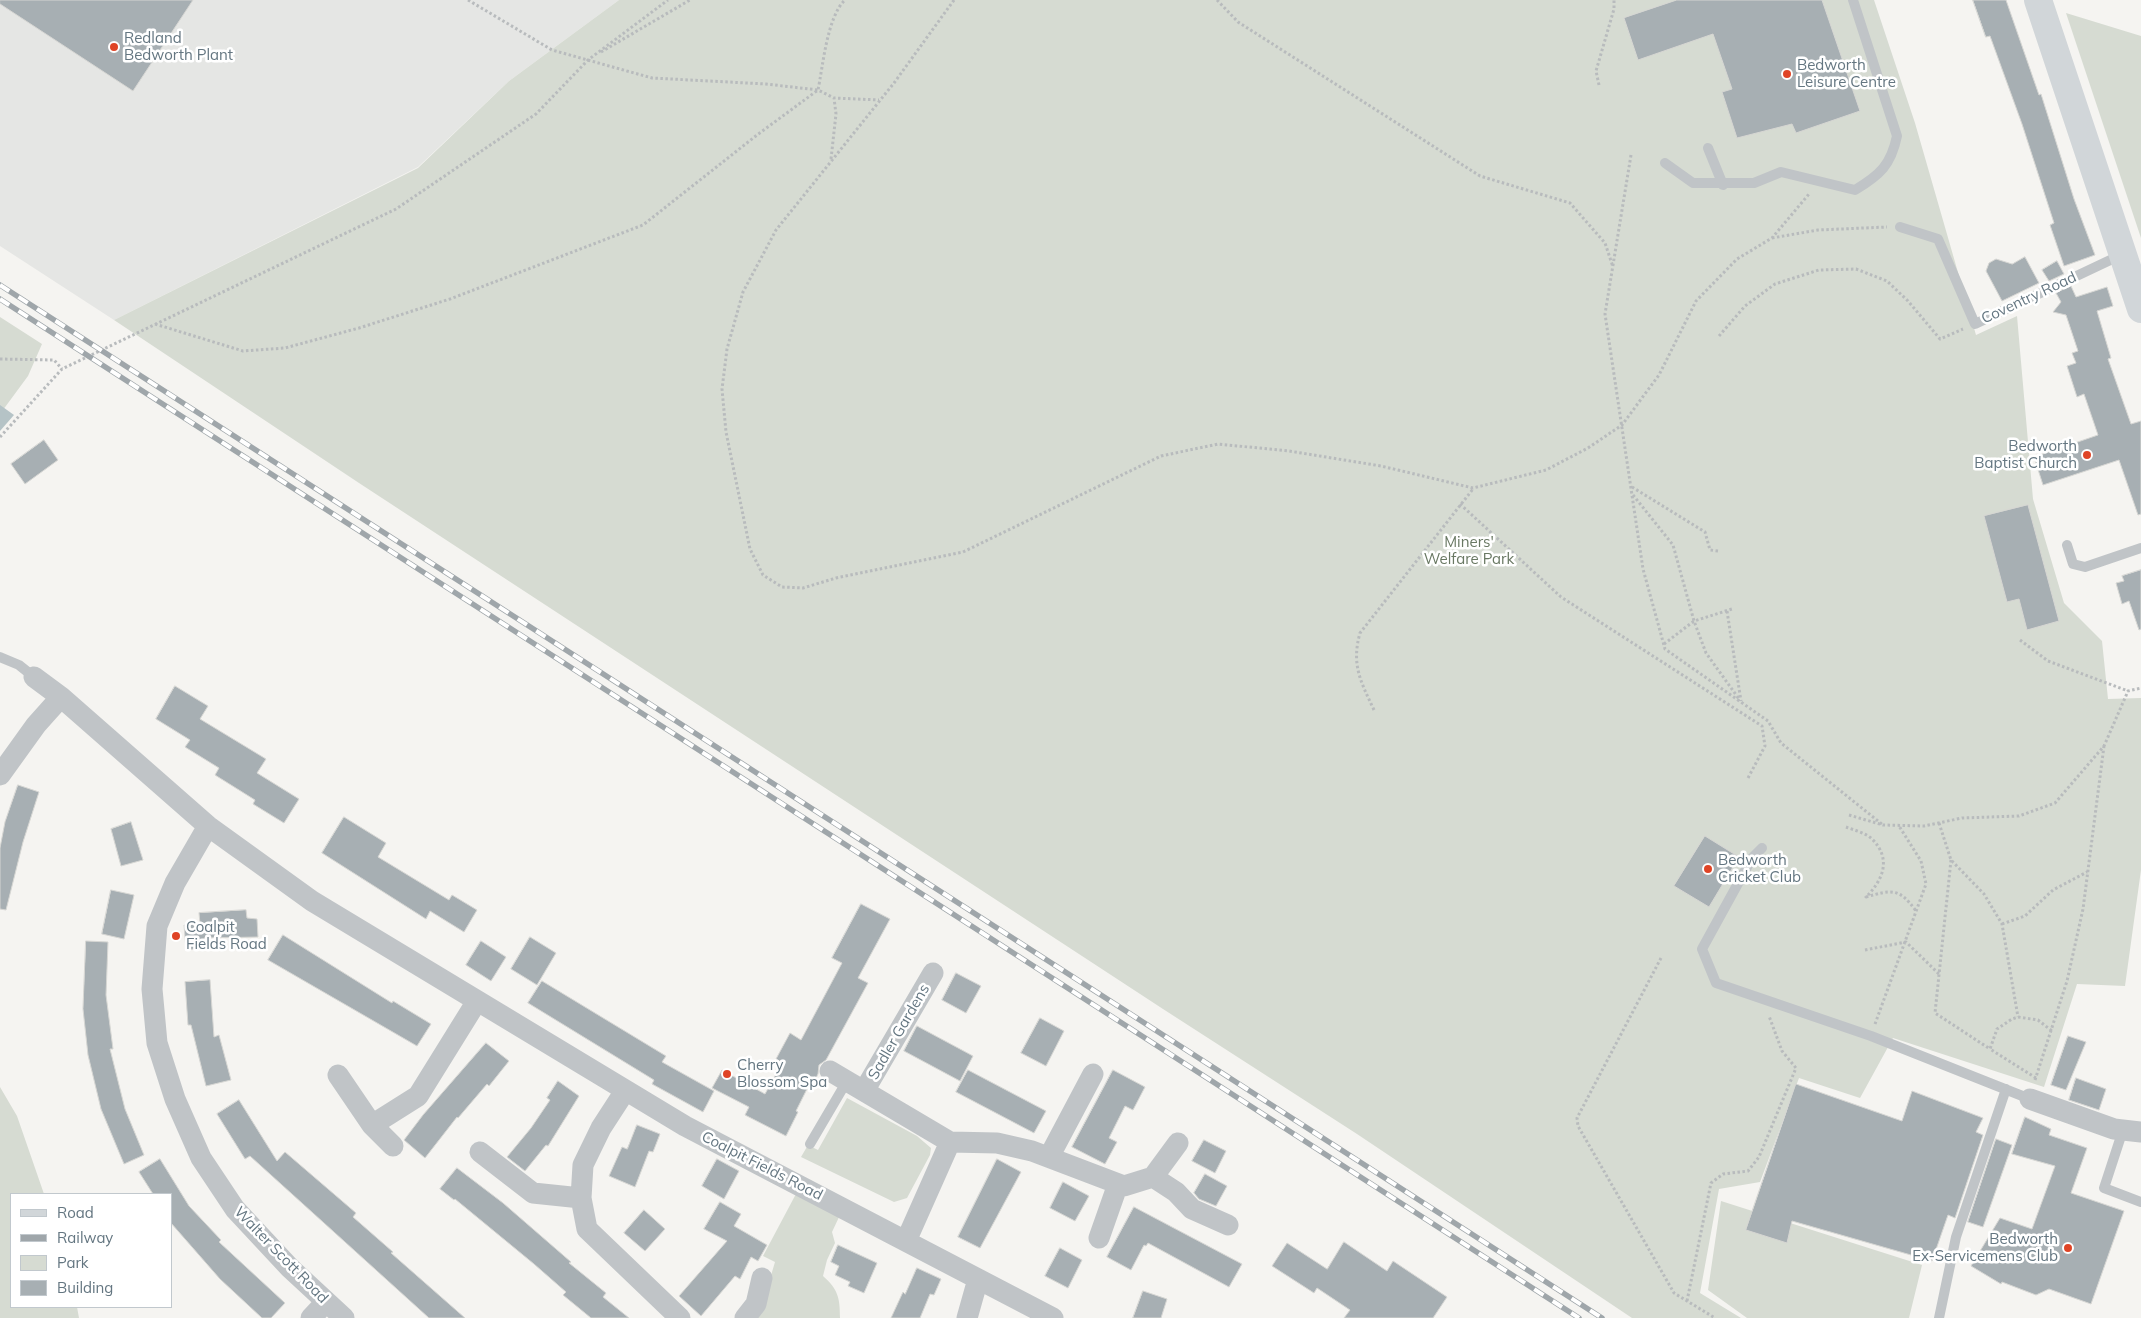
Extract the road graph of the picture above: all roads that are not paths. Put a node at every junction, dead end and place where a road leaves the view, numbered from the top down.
1 (1853, 0) edge
2 (2038, 0) edge
3 (1708, 148) dead end
4 (1665, 163) dead end
5 (1723, 185) junction
6 (1900, 227) road end
7 (2123, 254) junction
8 (2141, 309) edge
9 (2067, 546) dead end
10 (2141, 548) edge
11 (0, 657) edge
12 (34, 677) joint
13 (61, 697) junction
14 (0, 775) edge
15 (208, 826) junction
16 (1762, 848) dead end
17 (933, 973) dead end
18 (477, 1001) junction
19 (1093, 1074) dead end
20 (338, 1075) dead end
21 (847, 1081) junction
22 (2006, 1089) junction
23 (625, 1091) junction
24 (2030, 1099) joint
25 (372, 1125) junction
26 (2132, 1131) edge
27 (950, 1142) junction
28 (1178, 1143) dead end
29 (810, 1144) dead end
30 (393, 1146) dead end
31 (480, 1152) dead end
32 (1049, 1157) junction
33 (1153, 1178) junction
34 (1118, 1184) junction
35 (581, 1198) junction
36 (2141, 1202) edge
37 (1228, 1225) dead end
38 (1098, 1238) dead end
39 (906, 1241) junction
40 (762, 1278) dead end
41 (978, 1279) junction
42 (326, 1302) junction
43 (311, 1318) edge
44 (344, 1318) edge
45 (680, 1318) edge
46 (745, 1318) edge
47 (967, 1318) edge
48 (1053, 1318) edge
49 (1939, 1318) edge

1 - 5 lane
2 - 7 main road
3 - 5 lane
4 - 5 lane
6 - 7 lane, Coventry Road
7 - 8 main road
9 - 10 lane
11 - 12 lane
12 - 13 street, Coalpit Fields Road
13 - 14 street
13 - 15 street, Coalpit Fields Road
15 - 18 street, Coalpit Fields Road
15 - 42 street, Walter Scott Road
16 - 22 lane
17 - 21 street, Sadler Gardens
18 - 23 street, Coalpit Fields Road
18 - 25 street
19 - 32 street
20 - 25 street
21 - 27 street, Sadler Gardens
21 - 29 lane
22 - 24 lane
22 - 49 lane
23 - 35 street
23 - 39 street, Coalpit Fields Road
24 - 26 street
25 - 30 street
26 - 36 lane
27 - 32 street, Sadler Gardens
27 - 39 street
28 - 33 street
31 - 35 street
32 - 34 street, Sadler Gardens
33 - 34 street, Sadler Gardens
33 - 37 street
34 - 38 street
35 - 45 street
39 - 41 street, Coalpit Fields Road
40 - 46 street
41 - 47 street
41 - 48 street, Coalpit Fields Road
42 - 43 street
42 - 44 street, Walter Scott Road

